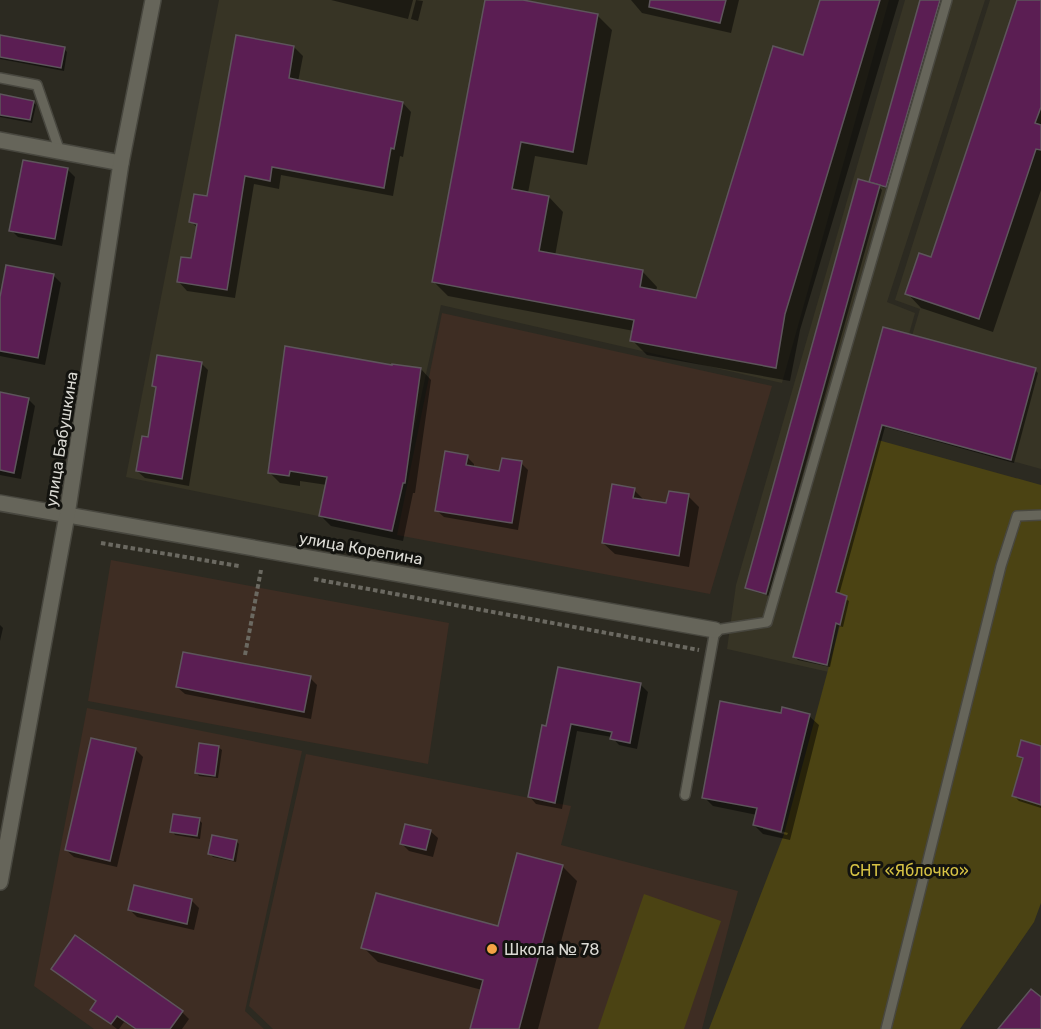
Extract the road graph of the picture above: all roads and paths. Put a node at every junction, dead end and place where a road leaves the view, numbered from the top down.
1 (153, 0) edge
2 (948, 0) edge
3 (0, 78) edge
4 (0, 140) edge
5 (60, 152) junction
6 (121, 163) junction
7 (0, 503) edge
8 (67, 515) junction
9 (1041, 515) edge
10 (101, 543) dead end
11 (308, 578) dead end
12 (715, 630) junction
13 (711, 652) junction
14 (245, 655) dead end
15 (685, 795) dead end
16 (0, 882) edge
17 (886, 1029) edge

1 - 6 street, улица Бабушкина
2 - 12 lane
3 - 5 lane
4 - 5 street
5 - 6 street
6 - 8 street, улица Бабушкина
7 - 8 street, улица Корепина
8 - 12 street, улица Корепина
8 - 16 street, улица Бабушкина
9 - 17 lane
10 - 14 path
11 - 13 path
12 - 13 lane
13 - 15 lane

